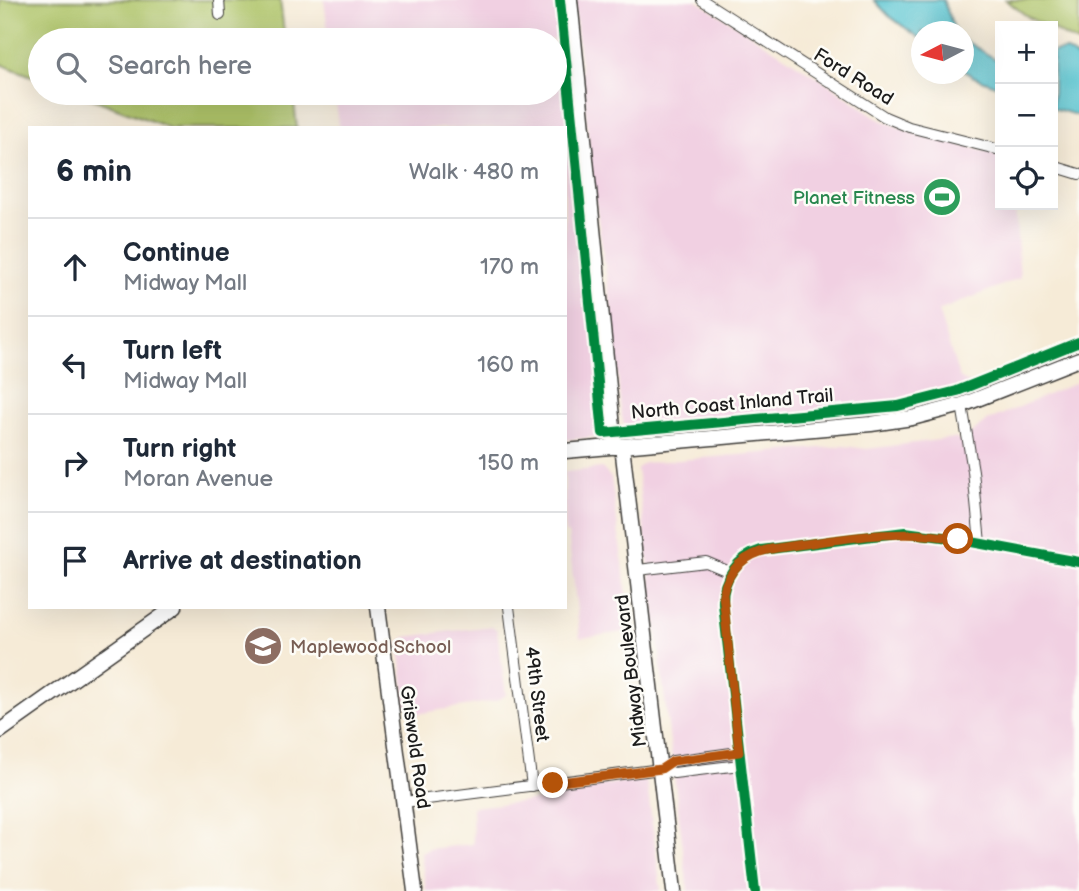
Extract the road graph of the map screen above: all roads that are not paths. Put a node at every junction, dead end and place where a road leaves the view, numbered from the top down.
1 (219, 0) edge
2 (570, 0) edge
3 (702, 0) edge
4 (220, 15) dead end
5 (995, 149) edge
6 (1058, 168) edge
7 (1079, 174) edge
8 (1079, 359) edge
9 (962, 405) junction
10 (619, 447) junction
11 (567, 451) edge
12 (980, 543) junction
13 (1079, 562) edge
14 (638, 570) junction
15 (730, 572) junction
16 (172, 609) edge
17 (378, 609) edge
18 (509, 609) edge
19 (0, 731) edge
20 (739, 752) junction
21 (740, 765) junction
22 (661, 769) junction
23 (532, 786) junction
24 (404, 802) junction
25 (415, 891) edge
26 (674, 891) edge
27 (755, 891) edge

1 - 4 street
2 - 10 street, Midway Boulevard
3 - 5 street, Ford Road
6 - 7 street
8 - 9 street
9 - 10 street
9 - 12 street
10 - 11 street
10 - 14 street, Midway Boulevard
12 - 13 street
12 - 15 street
14 - 15 street
14 - 22 street, Midway Boulevard
15 - 20 street
16 - 19 street
17 - 24 street, Griswold Road
18 - 23 street, 49th Street
20 - 21 street
20 - 22 street
21 - 22 street
21 - 27 street
22 - 23 street
22 - 26 street, Midway Boulevard
23 - 24 street
24 - 25 street, Griswold Road

